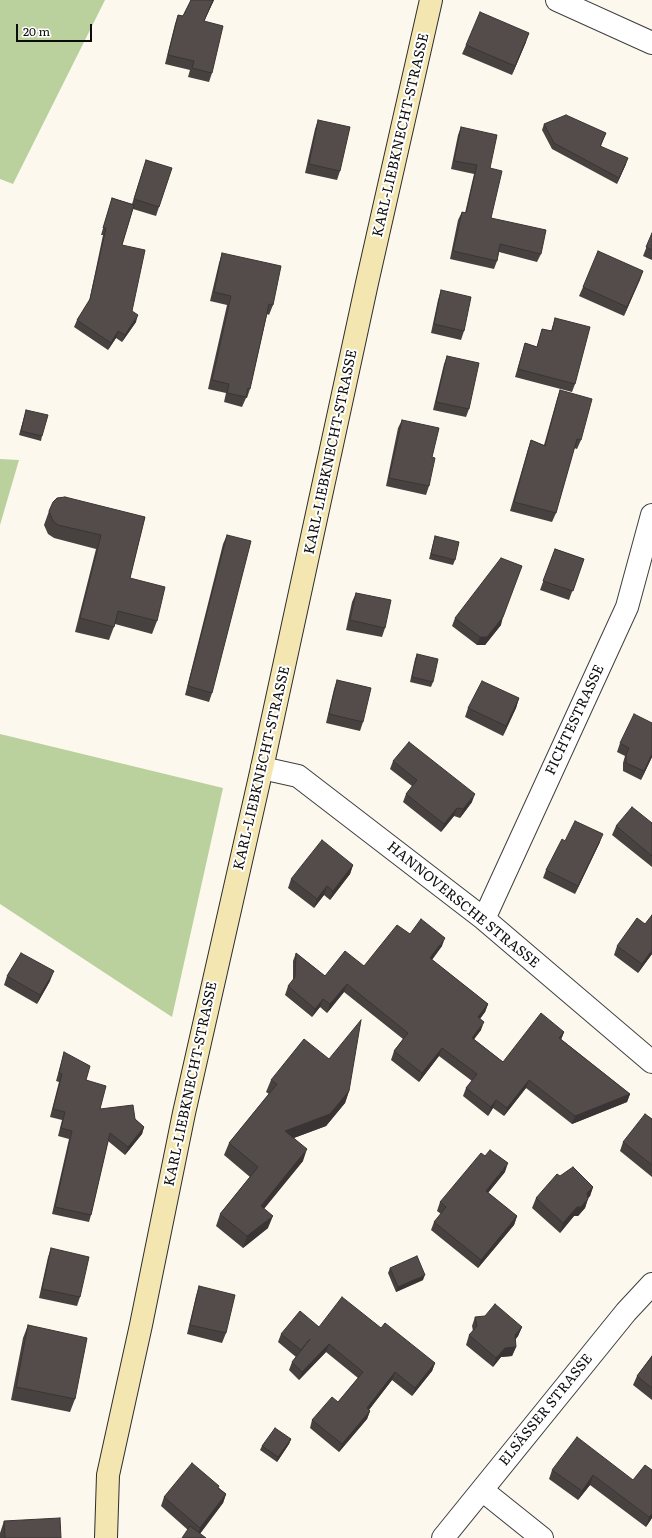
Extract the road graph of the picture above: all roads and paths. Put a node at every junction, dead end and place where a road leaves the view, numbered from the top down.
1 (431, 0) edge
2 (558, 0) edge
3 (652, 43) edge
4 (652, 515) edge
5 (262, 768) junction
6 (484, 919) junction
7 (652, 1062) edge
8 (652, 1284) edge
9 (482, 1490) junction
10 (106, 1538) edge
11 (443, 1538) edge
12 (542, 1538) edge

1 - 5 street, KARL-LIEBKNECHT-STRASSE
2 - 3 street
4 - 6 street, FICHTESTRASSE
5 - 6 street, HANNOVERSCHE STRASSE
5 - 10 street, KARL-LIEBKNECHT-STRASSE
6 - 7 street, HANNOVERSCHE STRASSE
8 - 9 street, ELSÄSSER STRASSE
9 - 11 street, ELSÄSSER STRASSE
9 - 12 street

